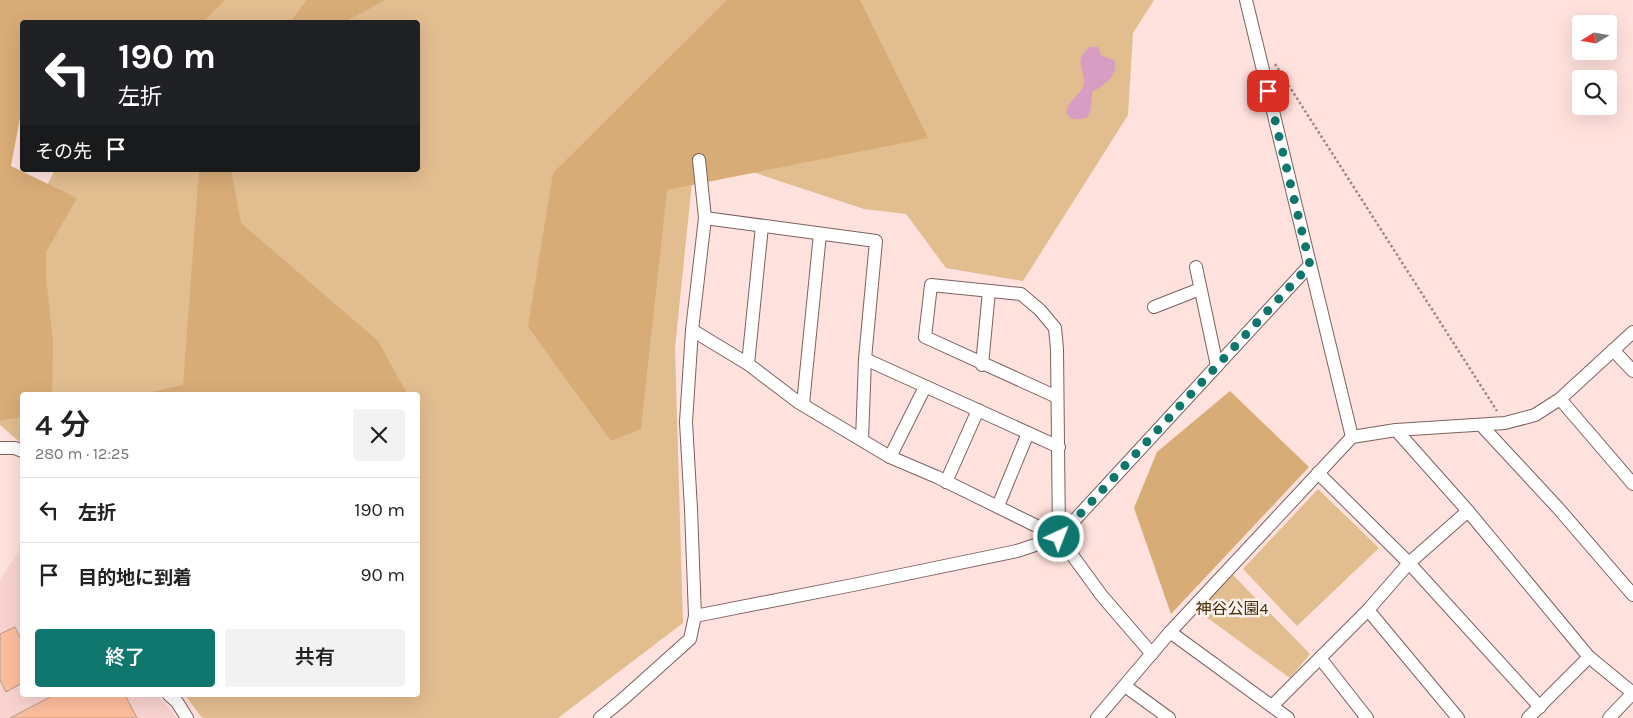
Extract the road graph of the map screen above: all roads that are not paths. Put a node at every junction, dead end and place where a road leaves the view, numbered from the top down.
1 (1246, 0) edge
2 (699, 160) dead end
3 (705, 218) junction
4 (762, 226) junction
5 (820, 234) junction
6 (1310, 265) junction
7 (1196, 266) dead end
8 (1200, 288) junction
9 (989, 291) junction
10 (1154, 307) dead end
11 (692, 330) junction
12 (1633, 332) edge
13 (1613, 350) junction
14 (865, 360) junction
15 (748, 364) junction
16 (982, 365) junction
17 (1217, 366) junction
18 (1633, 371) edge
19 (925, 387) junction
20 (1057, 397) junction
21 (1560, 399) junction
22 (803, 404) junction
23 (978, 410) junction
24 (1481, 424) junction
25 (1396, 430) junction
26 (1028, 433) junction
27 (1352, 438) junction
28 (862, 440) junction
29 (1059, 447) junction
30 (0, 448) edge
31 (20, 450) edge
32 (890, 457) junction
33 (1318, 474) junction
34 (946, 482) junction
35 (1633, 484) edge
36 (998, 506) junction
37 (1468, 511) junction
38 (1059, 537) junction
39 (1409, 563) junction
40 (1632, 593) edge
41 (1368, 610) junction
42 (695, 616) junction
43 (1170, 632) junction
44 (1152, 654) junction
45 (1589, 657) junction
46 (1320, 658) junction
47 (1125, 686) junction
48 (1633, 693) edge
49 (171, 697) edge
50 (1272, 706) junction
51 (1540, 707) junction
52 (187, 718) edge
53 (600, 718) edge
54 (1097, 718) edge
55 (1169, 718) edge
56 (1288, 718) edge
57 (1367, 718) edge
58 (1458, 718) edge
59 (1528, 718) edge
60 (1609, 718) edge

1 - 6 street
2 - 3 street
3 - 4 street
3 - 11 street
4 - 5 street
4 - 15 street
5 - 14 street
5 - 22 street
6 - 17 street
6 - 27 street
7 - 8 street
8 - 10 street
8 - 17 street
9 - 16 street
9 - 16 street
9 - 20 street
11 - 15 street
11 - 42 street
12 - 13 street
13 - 18 street
13 - 21 street
14 - 19 street
14 - 28 street
15 - 22 street
16 - 20 street
17 - 38 street
19 - 23 street
19 - 32 street
20 - 29 street
21 - 24 street
21 - 35 street
22 - 28 street
23 - 26 street
23 - 34 street
24 - 25 street
24 - 40 street
25 - 27 street
25 - 37 street
26 - 29 street
26 - 36 street
27 - 33 street
28 - 32 street
29 - 38 street
30 - 31 street
32 - 34 street
33 - 39 street
33 - 43 street
34 - 36 street
36 - 38 street
37 - 39 street
37 - 45 street
38 - 42 street
38 - 44 street
39 - 41 street
39 - 51 street
41 - 46 street
41 - 58 street
42 - 53 street
43 - 44 street
43 - 50 street
44 - 47 street
45 - 48 street
45 - 51 street
46 - 50 street
46 - 57 street
47 - 54 street
47 - 55 street
48 - 60 street
49 - 52 street
50 - 56 street
51 - 59 street

